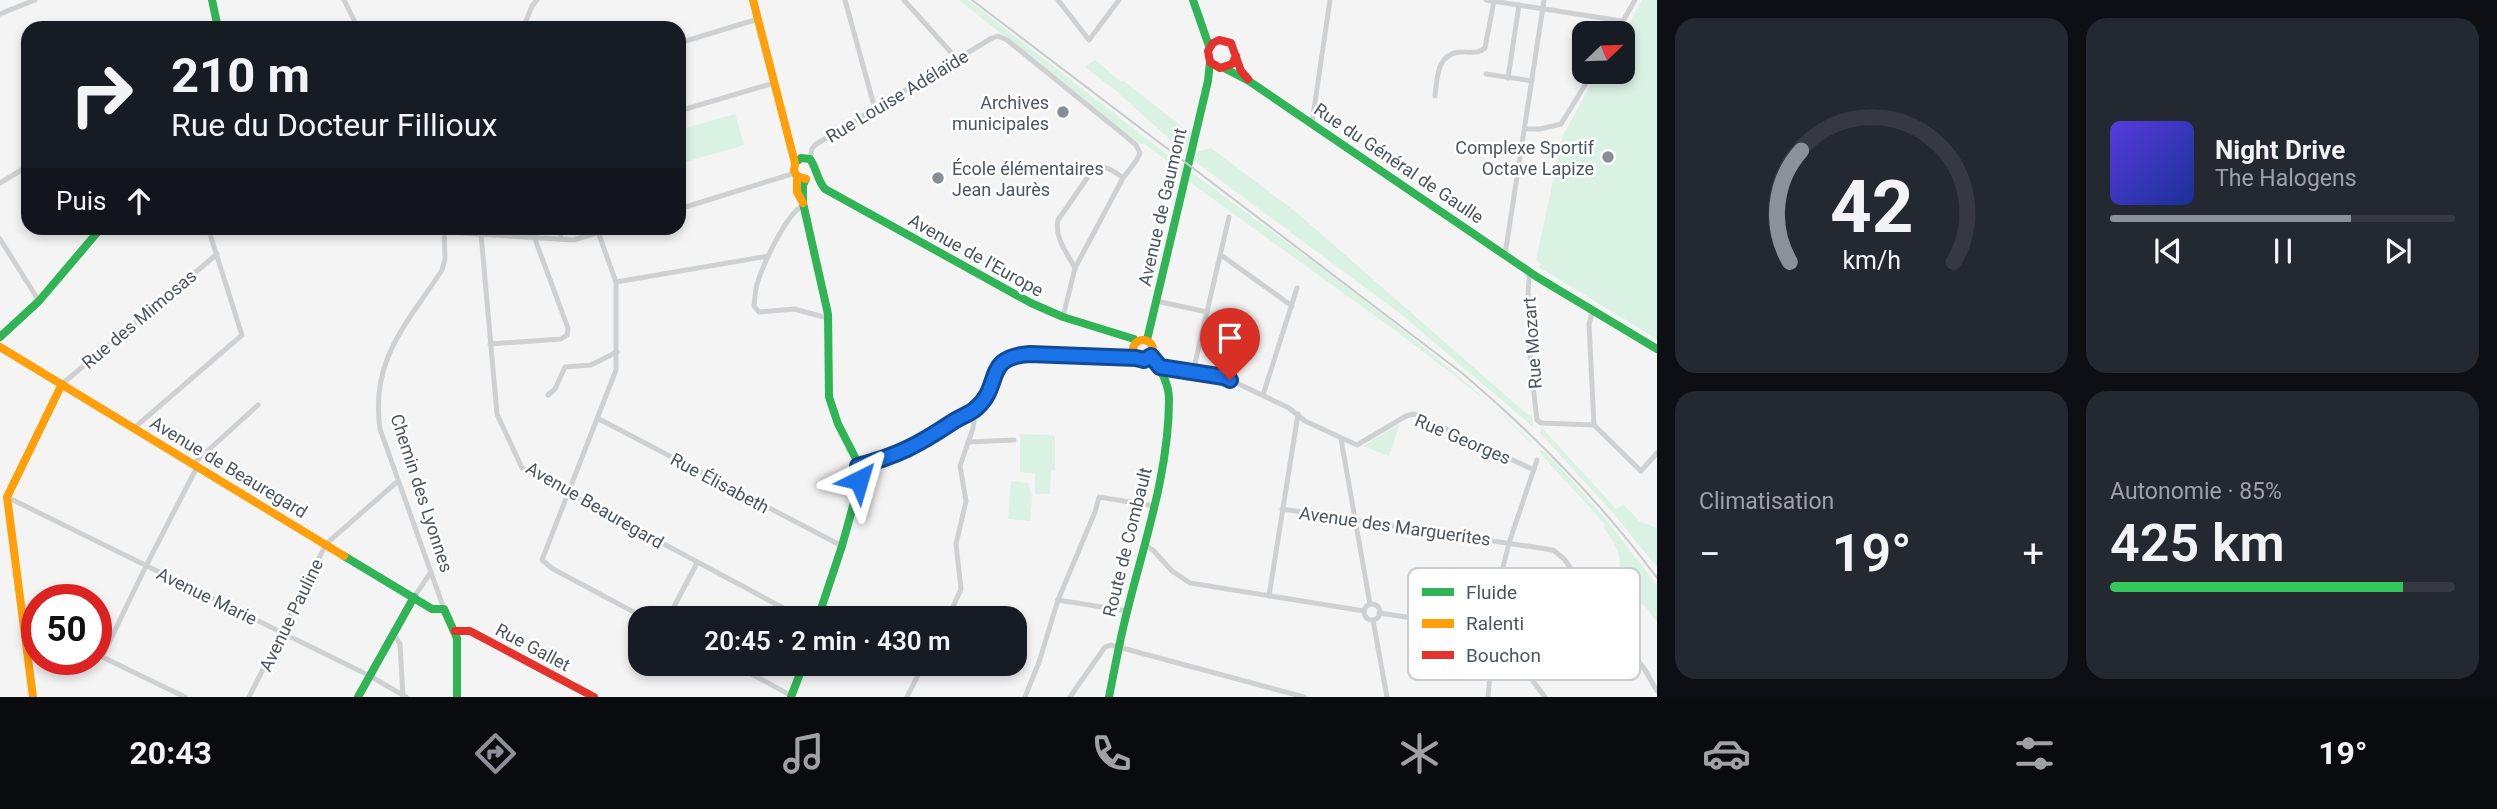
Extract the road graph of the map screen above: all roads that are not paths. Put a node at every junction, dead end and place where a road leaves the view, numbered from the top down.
1 (35, 0) edge
2 (344, 0) edge
3 (537, 0) edge
4 (753, 0) edge
5 (845, 0) edge
6 (904, 0) edge
7 (1058, 0) edge
8 (1119, 0) edge
9 (1193, 0) edge
10 (1330, 0) edge
11 (1486, 0) edge
12 (1544, 0) edge
13 (1635, 0) edge
14 (1494, 1) edge
15 (214, 2) edge
16 (1519, 5) junction
17 (1543, 9) junction
18 (0, 14) edge
19 (758, 19) junction
20 (1200, 19) junction
21 (217, 21) edge
22 (354, 21) edge
23 (526, 21) edge
24 (1622, 21) joint
25 (1223, 40) junction
26 (686, 41) edge
27 (1209, 46) junction
28 (1236, 56) junction
29 (957, 59) junction
30 (1210, 62) junction
31 (1222, 68) junction
32 (1486, 74) dead end
33 (1508, 78) junction
34 (1208, 81) junction
35 (1250, 81) junction
36 (1532, 81) junction
37 (774, 83) junction
38 (1586, 84) edge
39 (1435, 96) dead end
40 (686, 109) edge
41 (875, 109) junction
42 (1312, 123) junction
43 (1525, 129) junction
44 (790, 143) junction
45 (807, 158) junction
46 (795, 163) junction
47 (21, 170) edge
48 (814, 173) junction
49 (799, 176) junction
50 (1123, 178) junction
51 (0, 183) edge
52 (804, 204) junction
53 (686, 206) edge
54 (1229, 217) dead end
55 (95, 235) edge
56 (210, 235) edge
57 (445, 235) edge
58 (481, 235) edge
59 (499, 235) edge
60 (560, 235) edge
61 (589, 235) edge
62 (599, 235) edge
63 (536, 237) junction
64 (0, 239) edge
65 (561, 239) junction
66 (217, 254) junction
67 (1221, 255) junction
68 (1505, 255) junction
69 (768, 256) junction
70 (1075, 268) junction
71 (1530, 272) junction
72 (616, 282) junction
73 (1297, 288) dead end
74 (1156, 300) junction
75 (39, 301) junction
76 (1292, 306) junction
77 (1592, 310) junction
78 (1207, 312) junction
79 (1063, 317) junction
80 (828, 318) junction
81 (0, 337) edge
82 (1147, 340) junction
83 (1136, 342) junction
84 (490, 344) junction
85 (0, 347) edge
86 (1657, 349) edge
87 (617, 352) junction
88 (1151, 356) junction
89 (1136, 358) junction
90 (1160, 367) junction
91 (1193, 372) junction
92 (62, 384) junction
93 (548, 395) dead end
94 (1264, 396) junction
95 (258, 405) dead end
96 (976, 409) junction
97 (1298, 414) junction
98 (599, 419) junction
99 (1594, 425) junction
100 (134, 428) junction
101 (1341, 439) junction
102 (1013, 440) dead end
103 (968, 442) junction
104 (1657, 453) edge
105 (1537, 460) dead end
106 (195, 465) junction
107 (858, 466) junction
108 (1534, 470) junction
109 (398, 481) junction
110 (568, 493) junction
111 (7, 497) junction
112 (1155, 506) junction
113 (1282, 509) junction
114 (1356, 521) junction
115 (1509, 543) junction
116 (326, 544) junction
117 (1145, 545) junction
118 (842, 546) junction
119 (697, 563) junction
120 (146, 566) junction
121 (1503, 568) edge
122 (1570, 568) edge
123 (431, 574) junction
124 (1269, 596) junction
125 (414, 597) junction
126 (1058, 600) junction
127 (1370, 604) junction
128 (674, 606) edge
129 (779, 606) edge
130 (822, 606) edge
131 (953, 606) edge
132 (443, 608) junction
133 (628, 609) edge
134 (21, 610) edge
135 (1127, 611) junction
136 (1364, 611) junction
137 (1379, 613) junction
138 (1408, 617) edge
139 (1373, 620) junction
140 (112, 631) edge
141 (456, 631) junction
142 (282, 633) junction
143 (394, 635) junction
144 (1118, 647) junction
145 (112, 662) edge
146 (1640, 663) edge
147 (30, 675) edge
148 (370, 676) junction
149 (755, 676) edge
150 (799, 676) edge
151 (918, 676) edge
152 (1532, 680) edge
153 (1267, 687) junction
154 (173, 691) junction
155 (1657, 691) edge
156 (404, 696) edge
157 (791, 696) edge
158 (33, 697) edge
159 (166, 697) edge
160 (184, 697) edge
161 (249, 697) edge
162 (358, 697) edge
163 (457, 697) edge
164 (594, 697) edge
165 (907, 697) edge
166 (1025, 697) edge
167 (1070, 697) edge
168 (1109, 697) edge
169 (1271, 697) edge
170 (1304, 697) edge
171 (1387, 697) edge
172 (1545, 697) edge

1 - 18 street
2 - 22 street
3 - 23 street
4 - 19 street
5 - 41 street
6 - 29 street
7 - 8 street
9 - 20 street
10 - 42 street
11 - 14 street
12 - 17 street
13 - 24 street
14 - 16 street
14 - 39 street
15 - 21 street
16 - 17 street
16 - 33 street
17 - 24 street
17 - 36 street
19 - 26 street
19 - 37 street
20 - 25 street
20 - 27 street
25 - 27 street
25 - 28 street
27 - 30 street
28 - 31 street
28 - 35 street, Rue du Général de Gaulle
29 - 41 street, Rue Louise Adélaïde
29 - 50 street, Rue Louise Adélaïde
30 - 31 street
30 - 34 street, Avenue de Gaumont
31 - 34 street
31 - 35 street, Rue du Général de Gaulle
32 - 33 street
33 - 36 street
34 - 74 street, Avenue de Gaumont
35 - 42 street, Rue du Général de Gaulle
36 - 43 street
37 - 40 street
37 - 44 street
38 - 43 street
41 - 45 street, Rue Louise Adélaïde
42 - 68 street, Rue du Général de Gaulle
43 - 68 street
44 - 45 street
44 - 46 street
45 - 46 street
45 - 48 street
46 - 49 street
47 - 51 street
48 - 49 street
48 - 79 street, Avenue de l'Europe
49 - 52 street
49 - 53 street
50 - 70 street
50 - 70 street
52 - 69 street
52 - 80 street
54 - 67 street
55 - 75 street
56 - 66 street
57 - 109 street, Chemin des Lyonnes
58 - 84 street, Avenue Beauregard
59 - 63 street
60 - 65 street
61 - 65 street
62 - 72 street
63 - 65 street
63 - 84 street
64 - 75 street
66 - 92 street, Rue des Mimosas
66 - 100 street
67 - 76 street
67 - 78 street
68 - 71 street, Rue du Général de Gaulle
69 - 72 street
69 - 80 street
70 - 79 street
71 - 77 street, Rue du Général de Gaulle
71 - 99 street, Rue Mozart
72 - 87 street
73 - 76 street
74 - 78 street
74 - 82 street, Avenue de Gaumont
75 - 81 street
76 - 94 street
77 - 86 street, Rue du Général de Gaulle
77 - 99 street
78 - 91 street
79 - 83 street, Avenue de l'Europe
80 - 107 street
82 - 83 street
82 - 88 street
83 - 89 street
84 - 110 street, Avenue Beauregard
85 - 92 street, Avenue de Beauregard
87 - 93 street
87 - 98 street
88 - 89 street
88 - 90 street, Route de Combault
89 - 96 street
90 - 91 street
90 - 112 street, Route de Combault
91 - 94 street
92 - 100 street, Avenue de Beauregard
92 - 111 street
94 - 97 street
95 - 106 street
96 - 103 street
96 - 107 street
97 - 101 street
97 - 113 street
98 - 110 street
98 - 118 street, Rue Élisabeth
99 - 104 street
100 - 106 street, Avenue de Beauregard
101 - 108 street, Rue Georges
101 - 114 street
102 - 103 street
103 - 131 street
105 - 108 street
106 - 116 street, Avenue de Beauregard
106 - 120 street
107 - 118 street
108 - 115 street
109 - 116 street, Avenue Pauline
109 - 123 street, Chemin des Lyonnes
110 - 119 street, Avenue Beauregard
110 - 133 street
111 - 120 street, Avenue Marie
111 - 134 street
112 - 117 street, Route de Combault
112 - 126 street
113 - 114 street, Avenue des Marguerites
113 - 124 street
114 - 115 street, Avenue des Marguerites
114 - 127 street
115 - 121 street
115 - 122 street, Avenue des Marguerites
116 - 125 street, Avenue de Beauregard
116 - 142 street, Avenue Pauline
117 - 124 street
117 - 135 street, Route de Combault
118 - 130 street
119 - 128 street
119 - 129 street, Avenue Beauregard
120 - 140 street
120 - 142 street, Avenue Marie
123 - 125 street
123 - 132 street, Chemin des Lyonnes
124 - 136 street
125 - 132 street, Avenue de Beauregard
125 - 143 street
126 - 135 street
126 - 166 street
127 - 136 street
127 - 137 street
132 - 141 street, Chemin des Lyonnes
135 - 144 street, Route de Combault
136 - 139 street
137 - 138 street
137 - 139 street
139 - 171 street
141 - 163 street, Chemin des Lyonnes
141 - 164 street, Rue Gallet
142 - 148 street, Avenue Marie
142 - 161 street, Avenue Pauline
143 - 148 street
143 - 156 street
144 - 153 street
144 - 167 street
144 - 168 street, Route de Combault
145 - 154 street
146 - 155 street, Avenue des Marguerites
147 - 158 street
148 - 156 street, Avenue Marie
148 - 162 street
149 - 157 street
150 - 157 street
151 - 165 street
152 - 172 street
153 - 169 street
153 - 170 street
154 - 159 street
154 - 160 street

